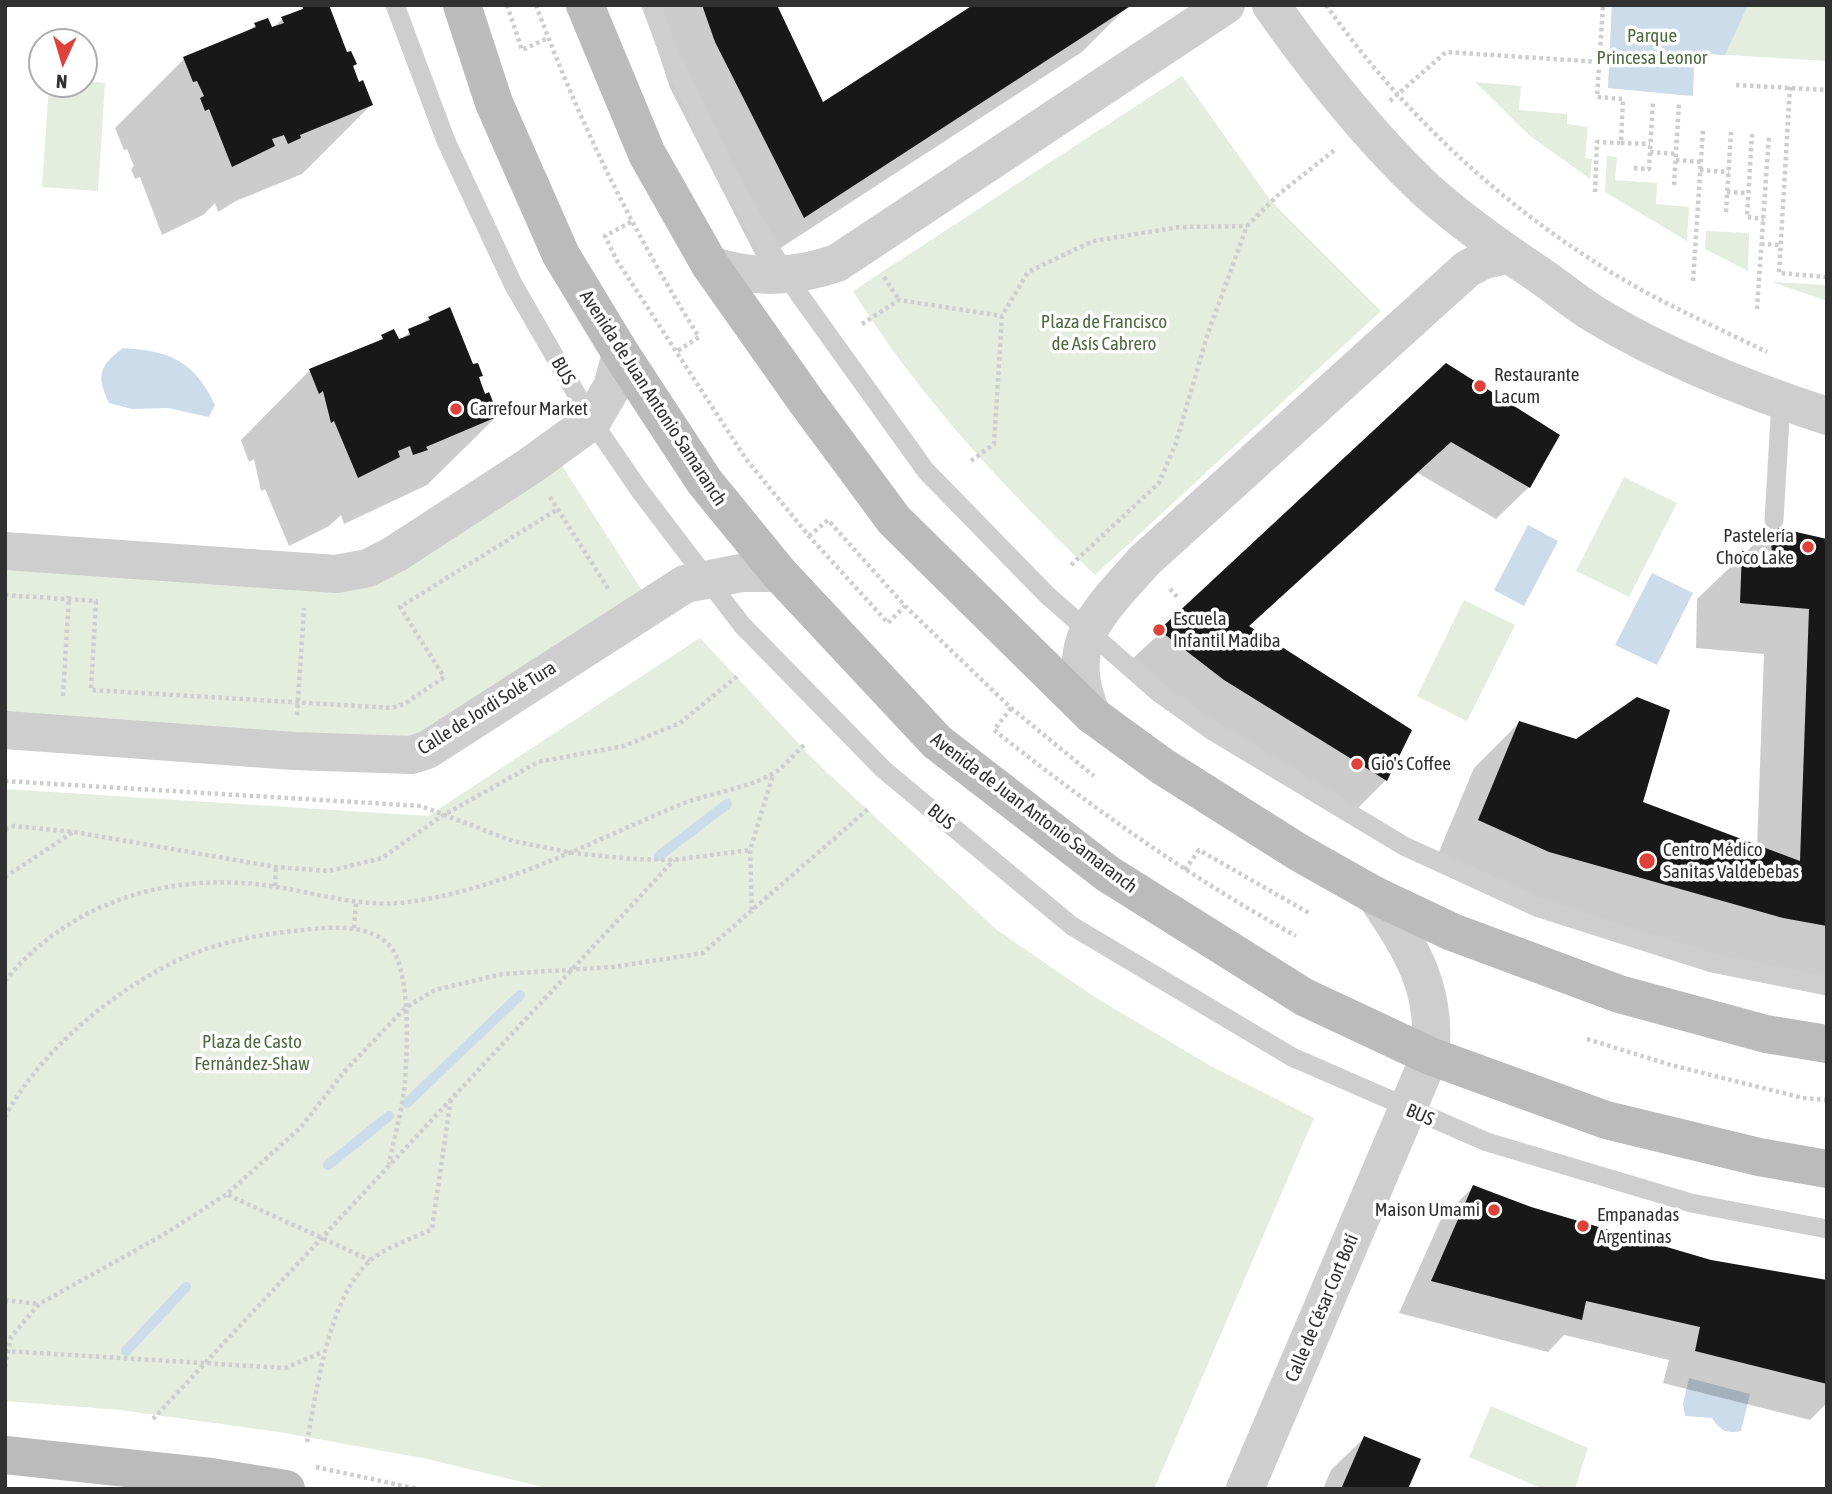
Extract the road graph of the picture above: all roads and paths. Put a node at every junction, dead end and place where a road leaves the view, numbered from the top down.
1 (395, 5) edge
2 (462, 5) edge
3 (507, 5) edge
4 (536, 5) edge
5 (585, 5) edge
6 (651, 5) edge
7 (1226, 5) edge
8 (1271, 5) edge
9 (1326, 5) edge
10 (1602, 5) edge
11 (548, 38) junction
12 (1600, 62) junction
13 (1736, 85) dead end
14 (1790, 88) junction
15 (1827, 90) edge
16 (1397, 95) junction
17 (1653, 101) dead end
18 (1679, 103) dead end
19 (1364, 125) junction
20 (1703, 130) dead end
21 (1731, 132) dead end
22 (1752, 134) dead end
23 (1769, 135) dead end
24 (1621, 143) junction
25 (1650, 144) junction
26 (1650, 152) junction
27 (1676, 157) junction
28 (1701, 162) junction
29 (1634, 168) dead end
30 (1700, 170) junction
31 (1728, 172) junction
32 (1674, 185) dead end
33 (1595, 192) dead end
34 (1727, 192) junction
35 (1748, 193) junction
36 (1726, 212) dead end
37 (1764, 219) junction
38 (631, 222) junction
39 (1247, 226) junction
40 (1761, 244) junction
41 (1781, 245) junction
42 (1508, 255) junction
43 (710, 265) junction
44 (882, 272) dead end
45 (787, 275) junction
46 (1827, 277) edge
47 (1693, 281) dead end
48 (899, 300) junction
49 (1757, 309) dead end
50 (1002, 316) junction
51 (862, 324) dead end
52 (676, 352) junction
53 (621, 354) junction
54 (1779, 357) dead end
55 (1781, 401) junction
56 (1827, 416) edge
57 (592, 421) junction
58 (971, 461) dead end
59 (544, 487) dead end
60 (558, 509) junction
61 (1774, 520) dead end
62 (809, 536) junction
63 (5, 551) edge
64 (1070, 565) dead end
65 (779, 573) junction
66 (708, 579) junction
67 (69, 590) dead end
68 (5, 595) edge
69 (613, 597) dead end
70 (69, 599) junction
71 (304, 600) dead end
72 (905, 606) junction
73 (1089, 631) junction
74 (740, 674) dead end
75 (298, 702) junction
76 (62, 704) dead end
77 (1011, 708) junction
78 (1093, 715) junction
79 (297, 722) dead end
80 (5, 730) edge
81 (804, 746) dead end
82 (773, 774) junction
83 (1094, 776) dead end
84 (5, 780) edge
85 (868, 809) dead end
86 (442, 816) junction
87 (5, 829) edge
88 (74, 832) junction
89 (750, 850) junction
90 (573, 853) junction
91 (674, 860) junction
92 (276, 867) junction
93 (1185, 870) junction
94 (5, 877) edge
95 (275, 886) junction
96 (1376, 896) junction
97 (356, 903) junction
98 (752, 910) junction
99 (1309, 913) dead end
100 (354, 928) junction
101 (1296, 936) dead end
102 (570, 969) junction
103 (5, 981) edge
104 (1827, 986) edge
105 (405, 1008) junction
106 (1587, 1039) dead end
107 (1827, 1044) edge
108 (1430, 1056) junction
109 (451, 1097) junction
110 (1827, 1100) edge
111 (1407, 1110) junction
112 (5, 1116) edge
113 (388, 1165) junction
114 (1827, 1169) edge
115 (227, 1194) junction
116 (1827, 1229) edge
117 (319, 1239) junction
118 (370, 1260) junction
119 (5, 1300) edge
120 (39, 1304) junction
121 (7, 1351) edge
122 (323, 1352) junction
123 (205, 1362) junction
124 (5, 1367) edge
125 (153, 1419) dead end
126 (307, 1442) dead end
127 (5, 1455) edge
128 (286, 1489) edge
129 (1245, 1489) edge

1 - 57 lane, BUS
2 - 53 street, Avenida de Juan Antonio Samaranch
3 - 11 path
4 - 11 path
5 - 43 street
6 - 45 lane
7 - 45 street
8 - 19 street
9 - 16 path
10 - 12 path
11 - 38 path
12 - 16 path
12 - 24 path
13 - 14 path
14 - 15 path
14 - 41 path
16 - 19 path
16 - 54 path
17 - 25 path
18 - 27 path
19 - 39 path
19 - 42 street
20 - 28 path
21 - 31 path
22 - 35 path
23 - 37 path
24 - 25 path
24 - 33 path
25 - 26 path
26 - 27 path
26 - 29 path
27 - 28 path
27 - 32 path
28 - 30 path
30 - 31 path
30 - 47 path
31 - 34 path
34 - 35 path
34 - 36 path
35 - 37 path
37 - 40 path
38 - 52 path
38 - 52 path
39 - 50 path
39 - 64 path
40 - 41 path
40 - 49 path
41 - 46 path
42 - 55 street
42 - 73 street
43 - 45 street
43 - 78 street
44 - 48 path
45 - 73 lane
48 - 50 path
48 - 51 path
50 - 58 path
52 - 62 path
53 - 57 street
53 - 65 street, Avenida de Juan Antonio Samaranch
55 - 56 street
55 - 61 lane
57 - 63 street
57 - 66 lane, BUS
59 - 60 path
60 - 69 path
60 - 75 path
62 - 72 path
62 - 72 path
65 - 66 street, Calle de Jordi Solé Tura
65 - 108 street, Avenida de Juan Antonio Samaranch
66 - 80 street, Calle de Jordi Solé Tura
66 - 111 lane, BUS
67 - 70 path
68 - 70 path
70 - 75 path
70 - 76 path
71 - 75 path
72 - 77 path
73 - 78 street
73 - 104 lane
74 - 86 path
75 - 79 path
77 - 83 path
77 - 93 path
78 - 96 street
81 - 82 path
82 - 89 path
82 - 90 path
84 - 86 path
85 - 98 path
86 - 90 path
86 - 92 path
87 - 88 path
88 - 92 path
88 - 94 path
89 - 91 path
89 - 98 path
90 - 91 path
90 - 97 path
91 - 102 path
92 - 95 path
93 - 99 path
93 - 101 path
95 - 97 path
95 - 103 path
96 - 107 street
96 - 108 street, Calle de César Cort Botí
97 - 100 path
98 - 102 path
100 - 105 path
100 - 112 path
102 - 105 path
102 - 109 path
105 - 113 path
105 - 115 path
106 - 110 path
108 - 111 street, Calle de César Cort Botí
108 - 114 street, Avenida de Juan Antonio Samaranch
109 - 113 path
109 - 118 path
111 - 116 lane, BUS
111 - 129 street, Calle de César Cort Botí
113 - 117 path
115 - 117 path
115 - 120 path
117 - 118 path
117 - 123 path
118 - 122 path
119 - 120 path
120 - 121 path
121 - 123 path
121 - 124 path
122 - 123 path
122 - 126 path
123 - 125 path
127 - 128 street

